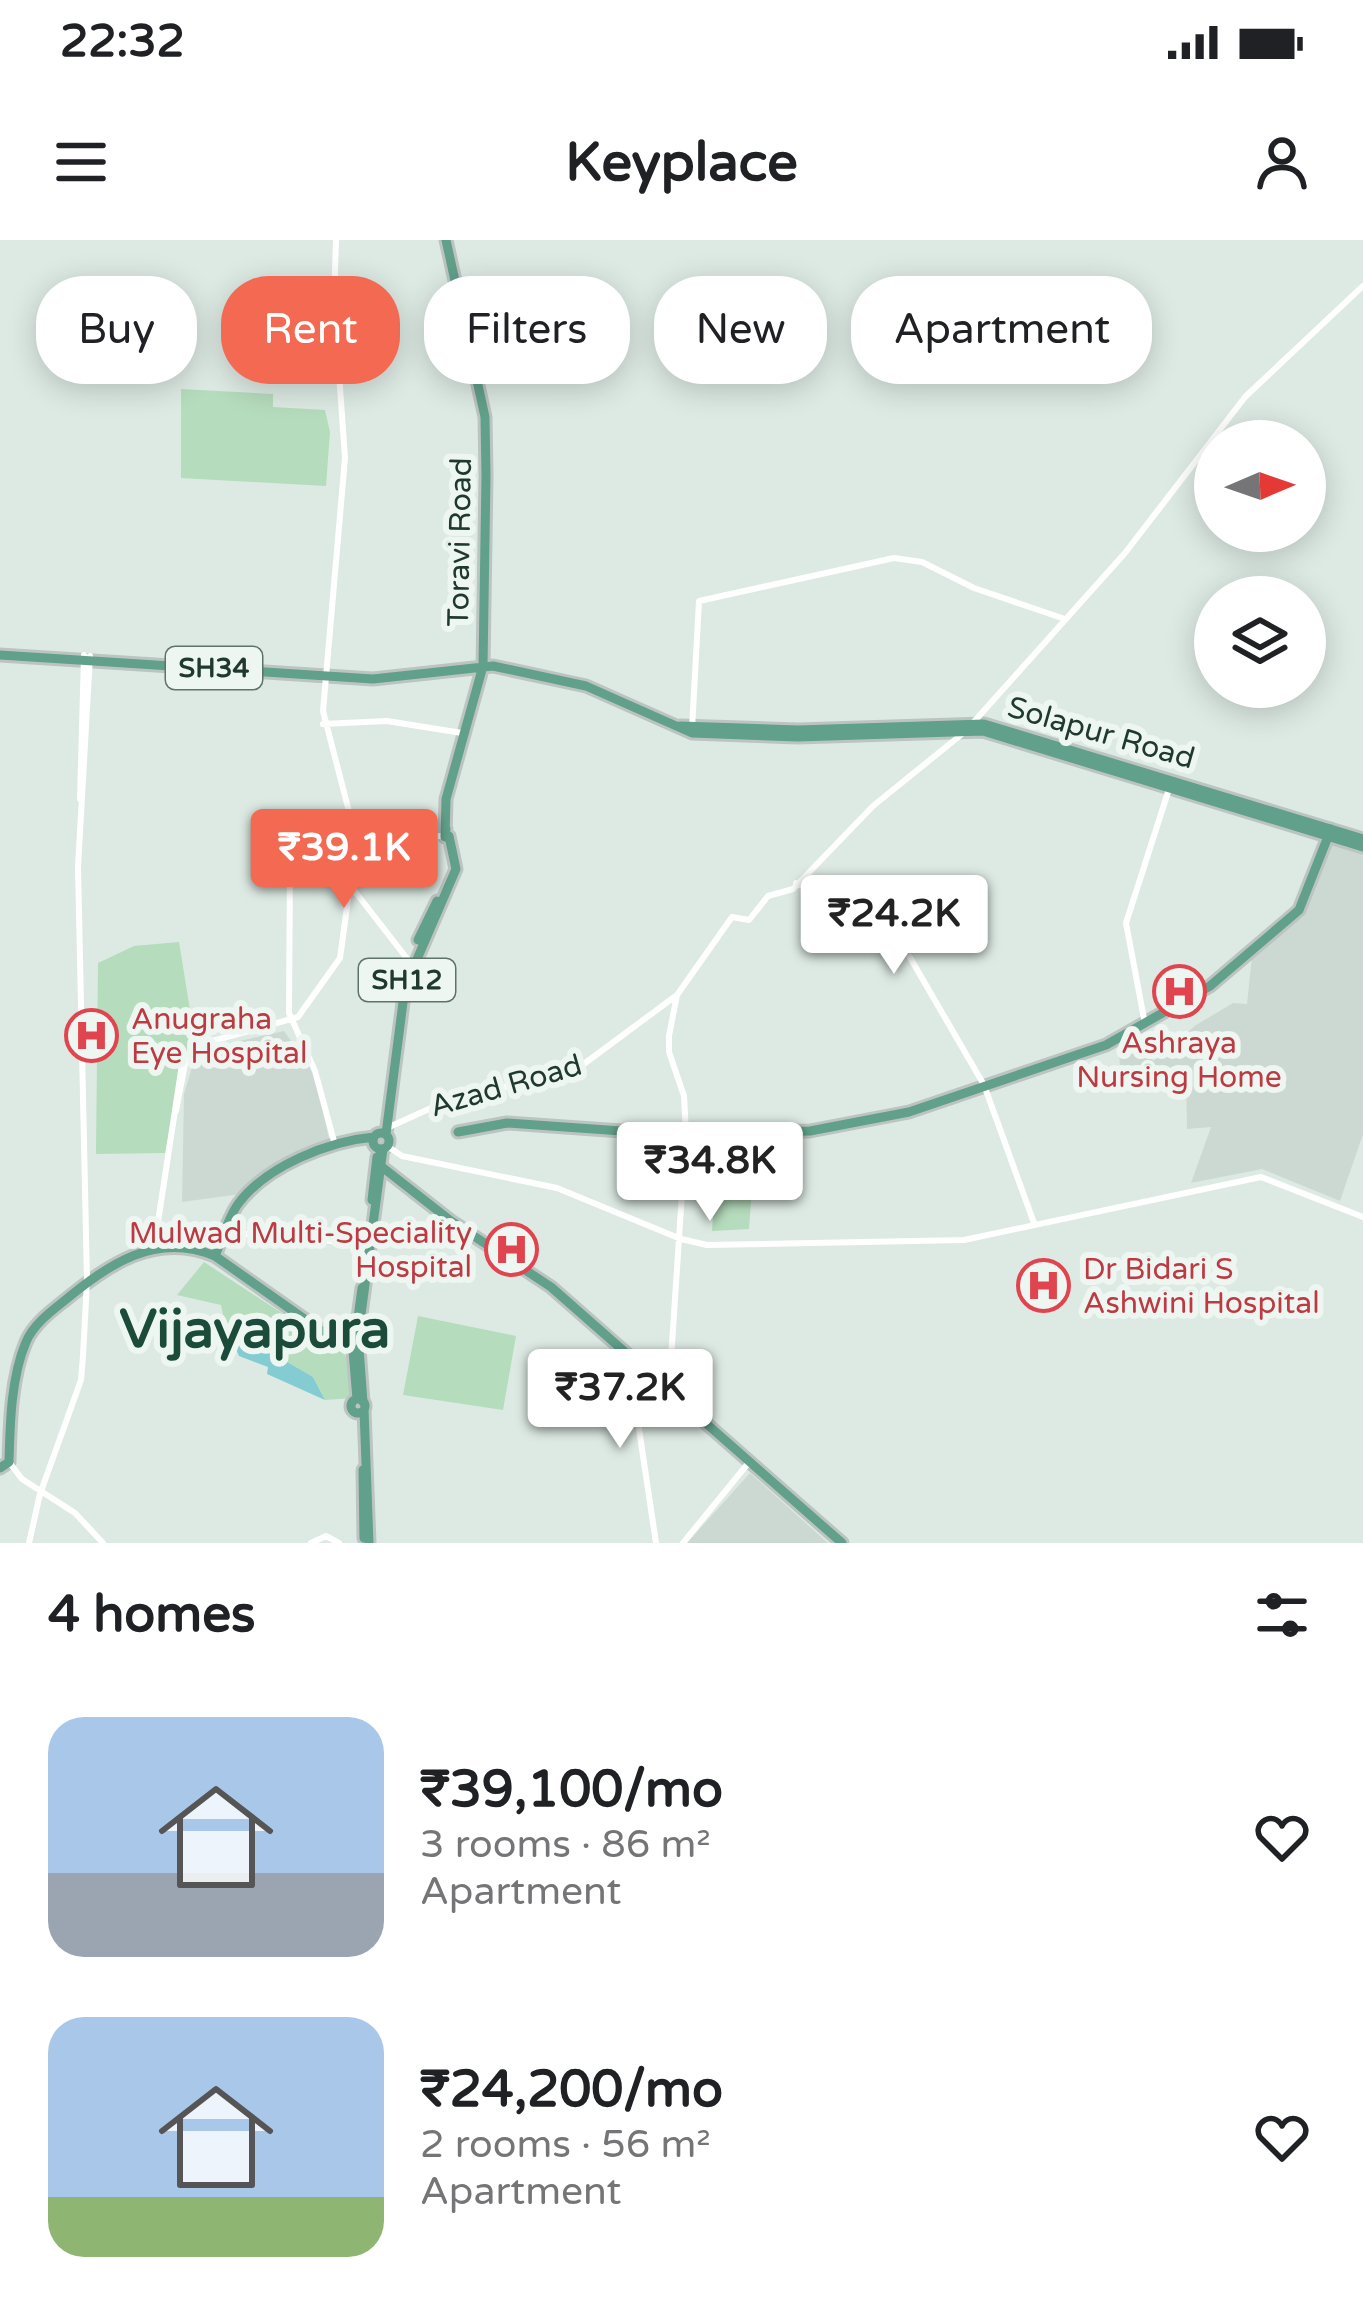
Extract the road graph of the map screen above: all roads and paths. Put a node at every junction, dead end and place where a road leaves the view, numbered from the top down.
1 (336, 240) edge
2 (443, 240) edge
3 (1363, 286) edge
4 (1063, 619) junction
5 (0, 653) edge
6 (90, 659) junction
7 (481, 663) junction
8 (327, 676) junction
9 (323, 724) junction
10 (971, 726) junction
11 (692, 729) junction
12 (462, 733) junction
13 (1170, 786) junction
14 (1329, 832) junction
15 (445, 834) junction
16 (353, 840) junction
17 (1363, 843) edge
18 (350, 853) junction
19 (796, 883) junction
20 (350, 885) junction
21 (410, 963) junction
22 (677, 995) junction
23 (290, 1021) junction
24 (1145, 1024) junction
25 (984, 1085) junction
26 (458, 1132) dead end
27 (686, 1133) junction
28 (382, 1139) junction
29 (335, 1145) junction
30 (382, 1167) junction
31 (1363, 1217) edge
32 (1034, 1223) junction
33 (224, 1233) junction
34 (681, 1239) junction
35 (366, 1247) junction
36 (156, 1248) junction
37 (214, 1256) junction
38 (87, 1281) junction
39 (354, 1343) junction
40 (628, 1352) junction
41 (0, 1386) edge
42 (16, 1388) junction
43 (669, 1389) junction
44 (750, 1461) junction
45 (4, 1465) edge
46 (40, 1494) junction
47 (29, 1543) edge
48 (103, 1543) edge
49 (311, 1543) edge
50 (340, 1543) edge
51 (366, 1543) edge
52 (656, 1543) edge
53 (683, 1543) edge
54 (842, 1543) edge

1 - 8 street
2 - 7 main road, Toravi Road / SH12
3 - 4 street
4 - 10 street
4 - 11 street
5 - 6 main road, SH34
6 - 8 main road, SH34
6 - 38 street
7 - 8 main road, SH34
7 - 11 main road, Solapur Road
7 - 12 main road, SH12
7 - 15 main road, SH12
8 - 9 street
9 - 12 street
9 - 16 street
10 - 11 main road, Solapur Road
10 - 11 main road, Solapur Road
10 - 13 main road, Solapur Road
10 - 14 main road, Solapur Road
10 - 19 street
12 - 15 main road, SH12
13 - 14 main road, Solapur Road
13 - 24 street
14 - 17 main road, Solapur Road
14 - 24 main road
15 - 16 street
15 - 21 main road, SH12
16 - 18 street
18 - 20 street
18 - 23 street
19 - 22 street
19 - 25 street
20 - 21 street
20 - 23 street
21 - 28 main road, SH12
22 - 27 street
22 - 28 street, Azad Road
23 - 29 street
23 - 36 street
24 - 25 main road
25 - 27 main road
25 - 32 street
26 - 27 main road
27 - 34 street
28 - 29 main road
28 - 30 main road
28 - 34 street
28 - 35 main road
29 - 33 main road
30 - 39 main road
30 - 40 main road
31 - 32 street
32 - 34 street
33 - 35 street
33 - 37 main road
34 - 43 street
35 - 39 main road
36 - 37 main road
36 - 38 main road
37 - 39 main road
38 - 42 main road
38 - 46 street
39 - 51 main road
40 - 43 main road
40 - 52 street
41 - 42 main road
42 - 45 main road
43 - 44 main road
44 - 53 street
44 - 54 main road
45 - 46 street
46 - 47 street
46 - 48 street
49 - 50 street

